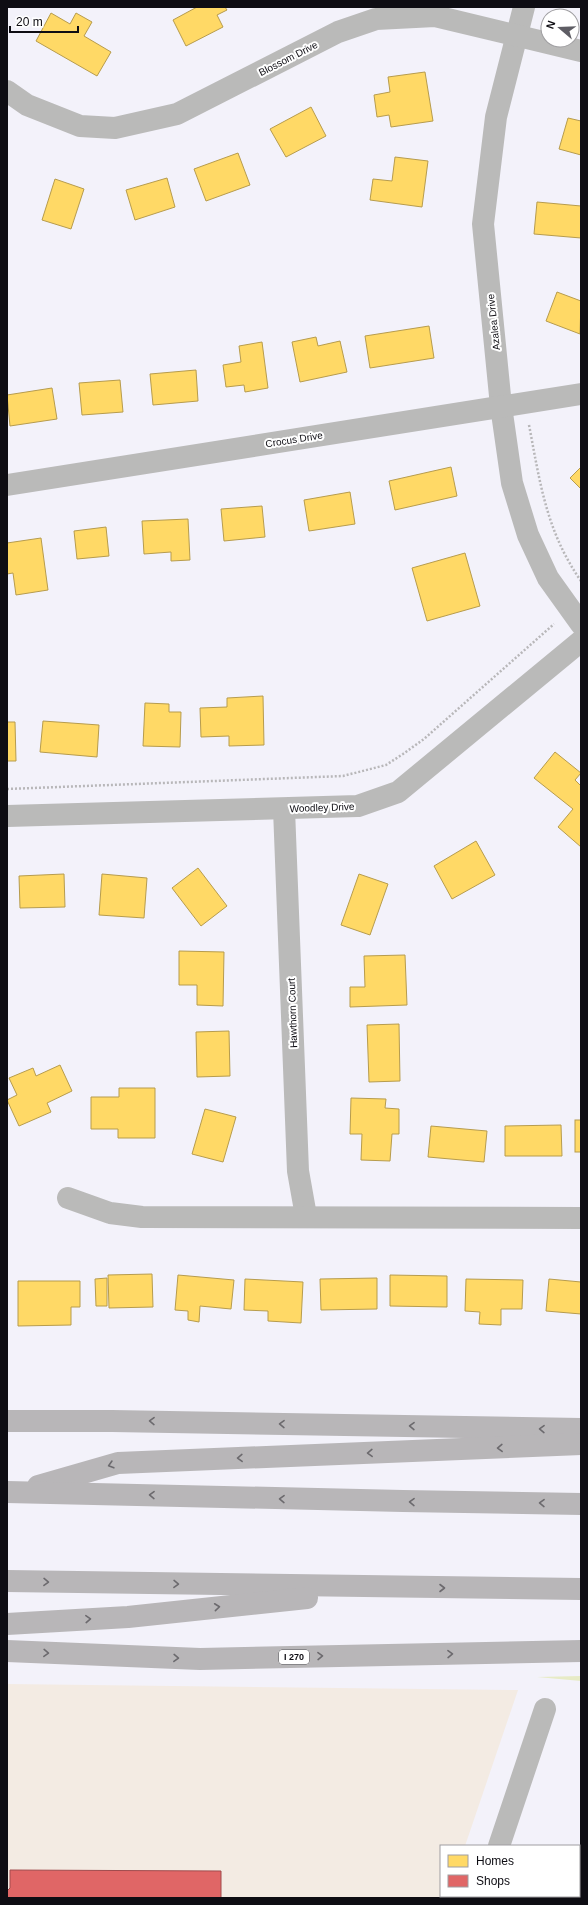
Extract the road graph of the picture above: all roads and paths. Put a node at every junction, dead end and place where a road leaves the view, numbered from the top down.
1 (524, 7) edge
2 (516, 34) junction
3 (581, 51) edge
4 (7, 91) edge
5 (581, 394) edge
6 (525, 402) junction
7 (501, 406) junction
8 (7, 485) edge
9 (581, 581) edge
10 (576, 616) edge
11 (581, 641) edge
12 (7, 789) edge
13 (284, 809) junction
14 (7, 816) edge
15 (68, 1198) dead end
16 (306, 1216) junction
17 (581, 1218) edge
18 (7, 1421) edge
19 (581, 1430) edge
20 (581, 1444) edge
21 (12, 1492) edge
22 (581, 1504) edge
23 (7, 1581) edge
24 (402, 1588) junction
25 (581, 1589) edge
26 (7, 1624) edge
27 (7, 1651) edge
28 (581, 1651) edge
29 (545, 1709) dead end
30 (499, 1845) edge

1 - 2 street, Azalea Drive
2 - 3 street, Blossom Drive
2 - 4 street, Blossom Drive
2 - 7 street, Azalea Drive
5 - 6 street, Crocus Drive
6 - 7 street, Crocus Drive
6 - 9 path
7 - 8 street, Crocus Drive
7 - 10 street, Azalea Drive
10 - 12 path
11 - 13 street, Woodley Drive
13 - 14 street, Woodley Drive
13 - 16 street, Hawthorn Court
15 - 16 street
16 - 17 street
19 -> 18 highway
20 -> 21 highway
22 -> 21 highway
23 -> 24 highway
24 -> 25 highway
26 -> 24 highway
27 -> 28 highway, I 270
29 - 30 street

